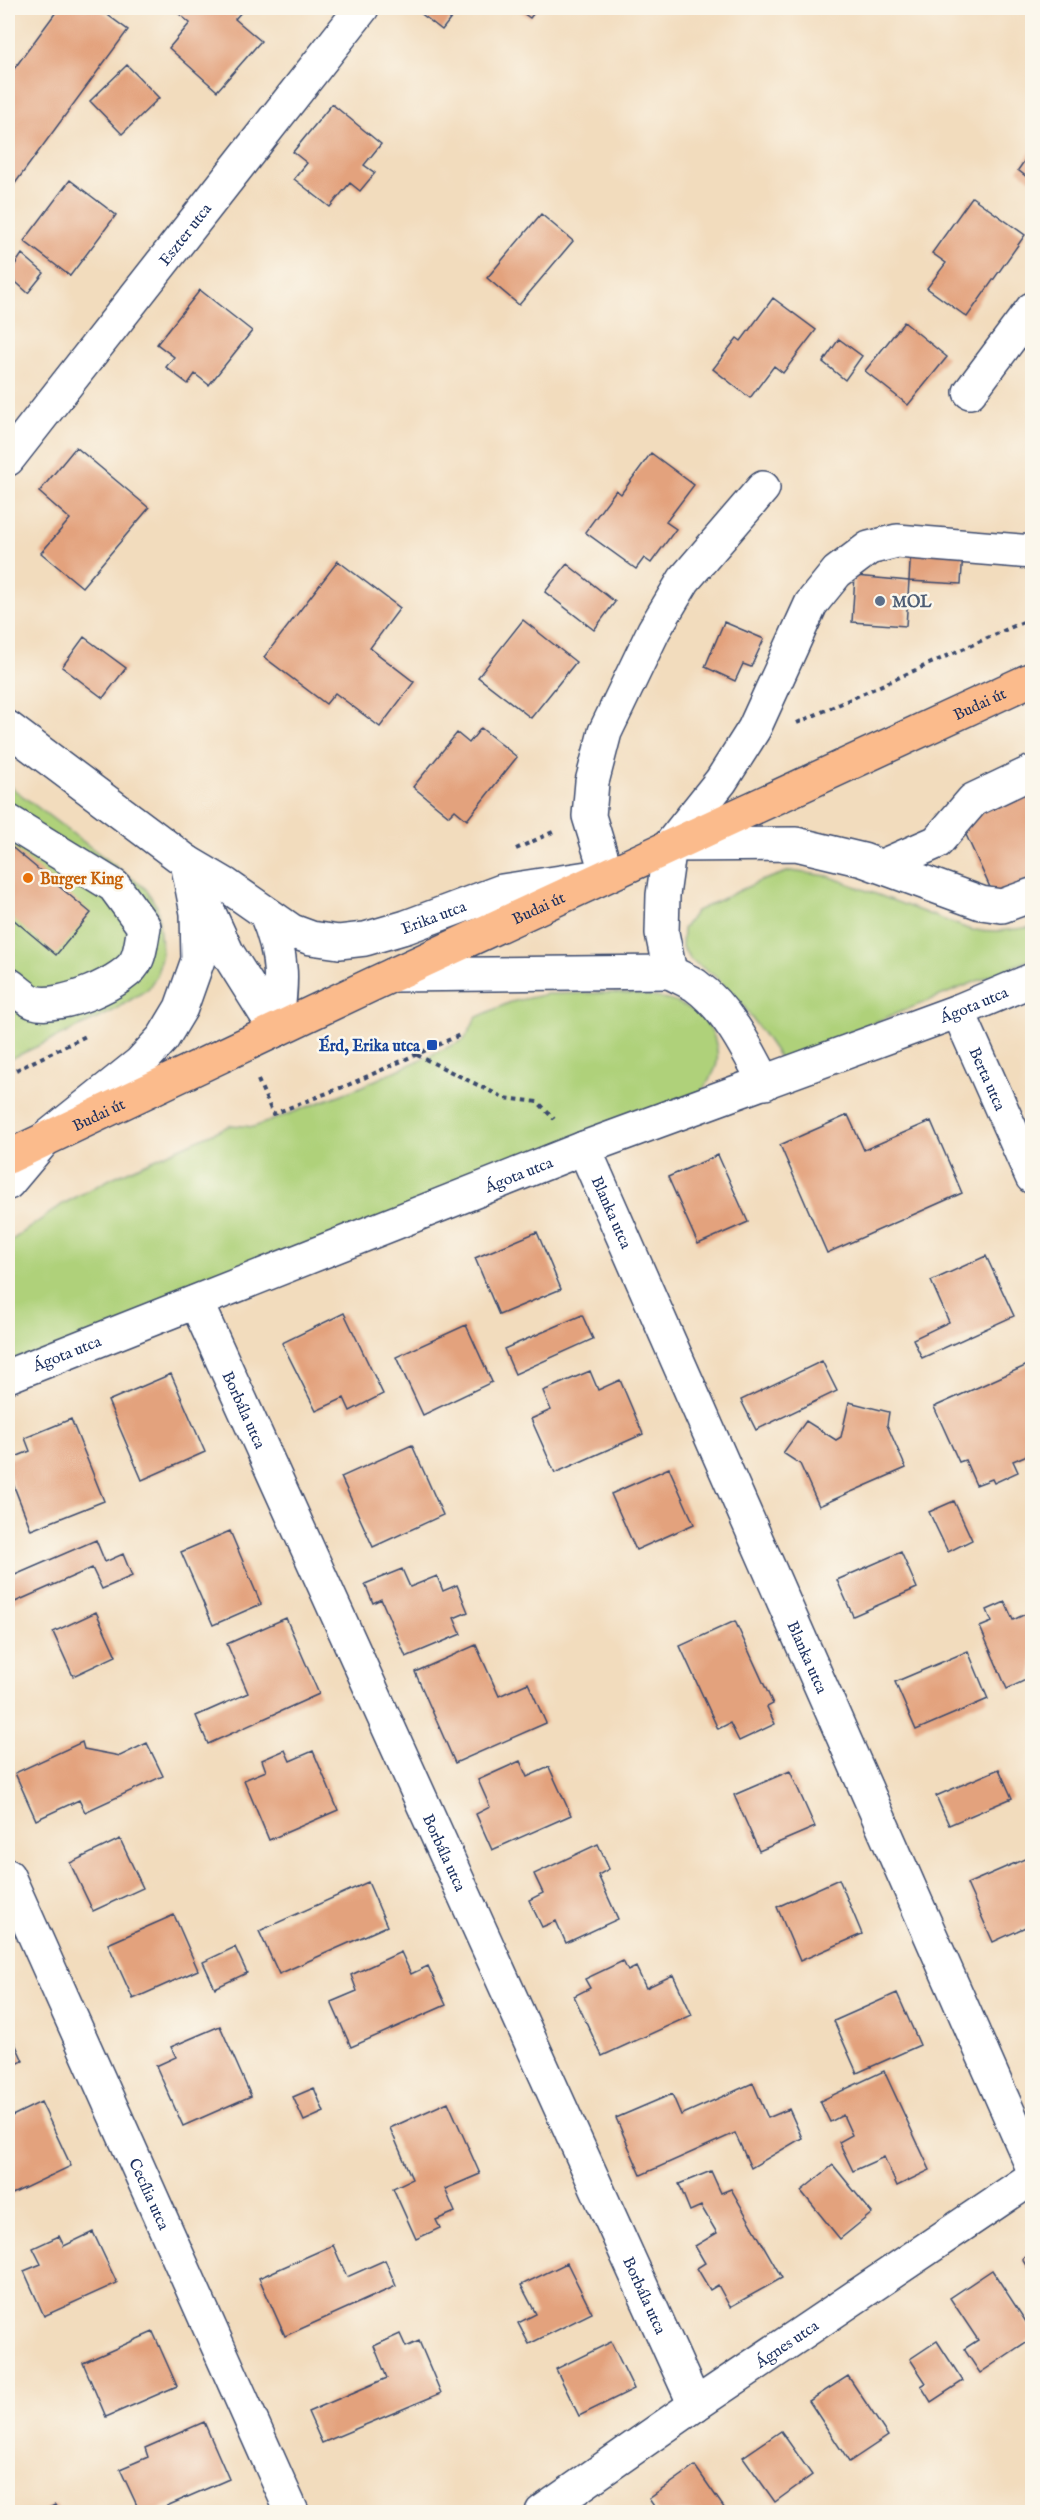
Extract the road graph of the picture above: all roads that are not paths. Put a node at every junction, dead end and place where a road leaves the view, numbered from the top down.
1 (362, 8) edge
2 (1032, 309) edge
3 (970, 392) dead end
4 (8, 459) edge
5 (763, 488) dead end
6 (1032, 552) edge
7 (1032, 679) edge
8 (8, 728) edge
9 (1032, 772) edge
10 (8, 821) edge
11 (670, 845) junction
12 (188, 862) junction
13 (882, 866) junction
14 (607, 875) junction
15 (1032, 895) edge
16 (266, 914) junction
17 (670, 972) junction
18 (393, 975) junction
19 (1032, 980) edge
20 (8, 984) edge
21 (958, 1011) junction
22 (276, 1030) junction
23 (765, 1083) junction
24 (45, 1139) junction
25 (584, 1148) junction
26 (8, 1157) edge
27 (1032, 1177) edge
28 (8, 1183) edge
29 (196, 1302) junction
30 (8, 1376) edge
31 (8, 1876) edge
32 (1032, 2166) edge
33 (1032, 2178) edge
34 (696, 2405) junction
35 (292, 2512) edge
36 (542, 2512) edge

1 - 4 street, Eszter utca
2 - 3 street
5 - 14 street
6 - 11 street
7 - 11 main road, Budai út
8 - 12 street, Erika utca
9 - 13 street
10 - 20 street
11 - 13 street
11 - 14 main road, Budai út
11 - 17 street
12 - 16 street, Erika utca
12 - 22 street, Erika utca
12 - 24 street
13 - 15 street
14 - 16 street, Erika utca
14 - 18 main road, Budai út
16 - 22 street
17 - 18 street
17 - 23 street
18 - 22 main road, Budai út
19 - 21 street, Ágota utca
21 - 23 street, Ágota utca
21 - 27 street, Berta utca
22 - 24 main road, Budai út
23 - 25 street, Ágota utca
24 - 26 main road, Budai út
24 - 28 street, Budai út
25 - 29 street, Ágota utca
25 - 32 street, Blanka utca
29 - 30 street, Ágota utca
29 - 34 street, Borbála utca
31 - 35 street, Cecília utca
33 - 34 street, Ágnes utca
34 - 36 street, Ágnes utca

